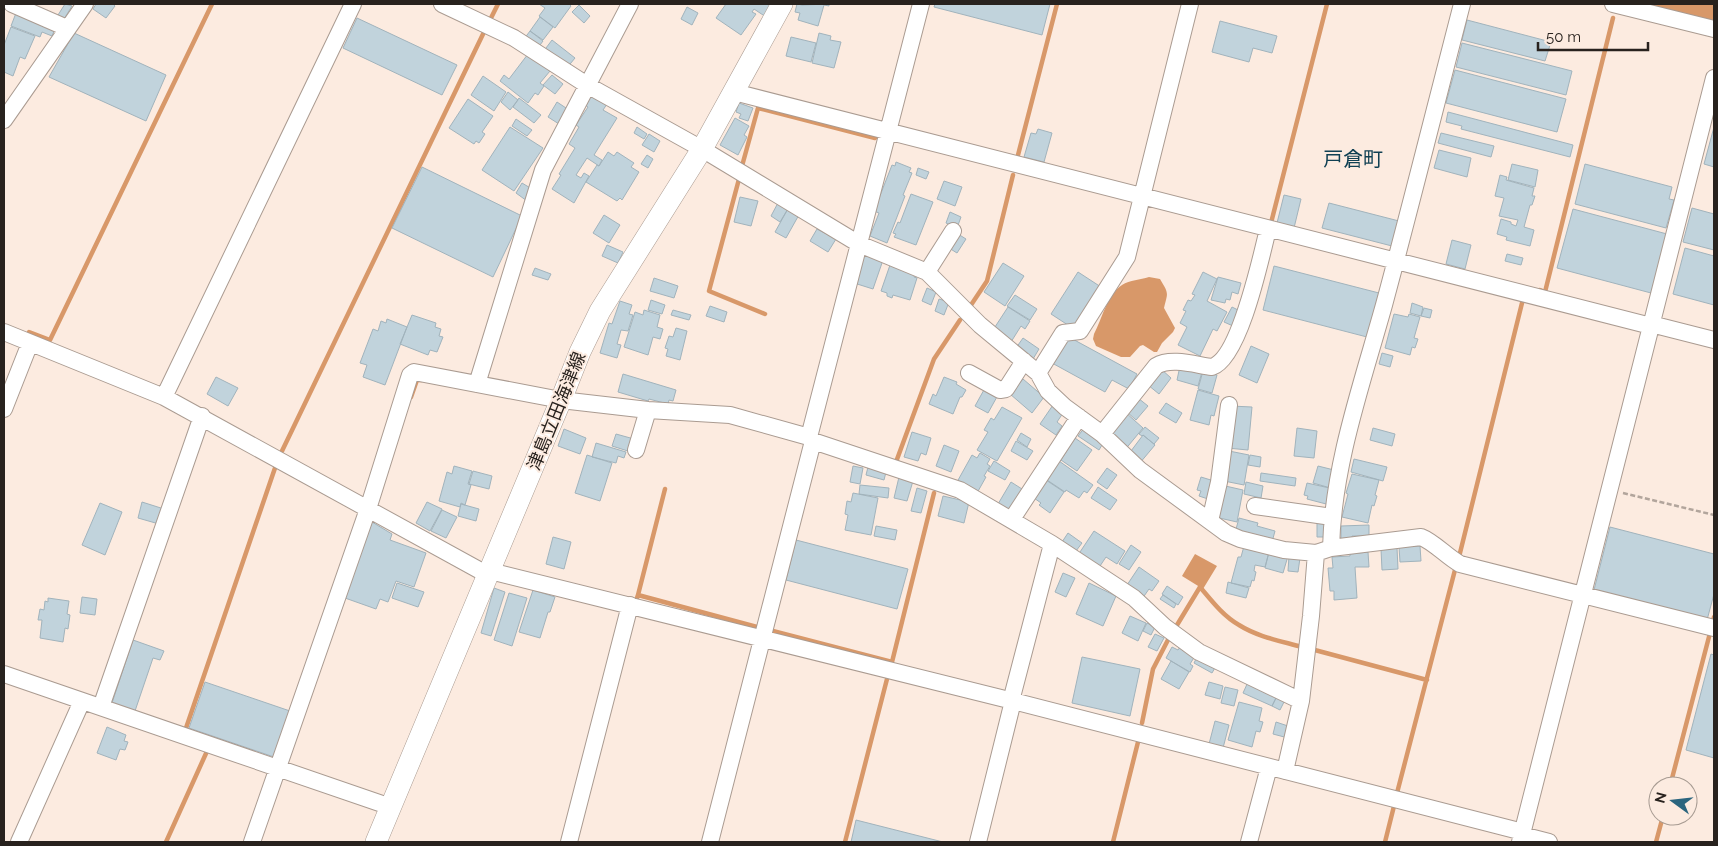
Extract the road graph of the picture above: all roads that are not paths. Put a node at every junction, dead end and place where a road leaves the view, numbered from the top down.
1 (12, 4) edge
2 (84, 4) edge
3 (353, 4) edge
4 (442, 4) edge
5 (630, 4) edge
6 (782, 4) edge
7 (921, 4) edge
8 (1190, 4) edge
9 (1462, 4) edge
10 (1613, 4) edge
11 (67, 28) junction
12 (1714, 29) edge
13 (1714, 78) edge
14 (587, 85) junction
15 (734, 92) junction
16 (6, 111) edge
17 (888, 132) junction
18 (702, 149) junction
19 (1141, 196) junction
20 (1268, 228) junction
21 (953, 231) dead end
22 (859, 244) junction
23 (1396, 261) junction
24 (927, 272) junction
25 (1651, 325) junction
26 (4, 332) edge
27 (1714, 340) edge
28 (30, 343) junction
29 (1024, 361) junction
30 (969, 373) dead end
31 (1038, 373) junction
32 (477, 384) junction
33 (164, 397) junction
34 (561, 400) junction
35 (1229, 405) dead end
36 (4, 409) edge
37 (648, 410) junction
38 (202, 416) junction
39 (1079, 417) junction
40 (1102, 434) junction
41 (811, 439) junction
42 (636, 450) dead end
43 (1255, 506) dead end
44 (368, 509) junction
45 (1332, 517) junction
46 (1012, 519) junction
47 (1210, 521) junction
48 (1052, 544) junction
49 (1323, 550) junction
50 (489, 573) junction
51 (1583, 595) junction
52 (630, 605) junction
53 (1714, 628) edge
54 (762, 638) junction
55 (4, 674) edge
56 (82, 701) junction
57 (1012, 701) junction
58 (1301, 701) junction
59 (101, 707) junction
60 (1269, 767) junction
61 (277, 769) junction
62 (1285, 771) junction
63 (391, 807) junction
64 (1522, 837) edge
65 (19, 842) edge
66 (252, 842) edge
67 (376, 842) edge
68 (569, 842) edge
69 (710, 842) edge
70 (978, 842) edge
71 (1249, 842) edge
72 (1549, 842) edge

1 - 11 street
2 - 11 street
3 - 33 street
4 - 14 street
5 - 14 street
6 - 15 main road, 津島立田海津線
7 - 17 street
8 - 19 street
9 - 23 street
10 - 12 street
11 - 16 street
13 - 25 street
14 - 18 street
14 - 32 street
15 - 17 street
15 - 18 main road, 津島立田海津線
17 - 19 street
17 - 22 street
18 - 22 street
18 - 34 main road, 津島立田海津線
19 - 20 street
19 - 31 street
20 - 23 street
20 - 40 street
21 - 24 street
22 - 24 street
22 - 41 street
23 - 25 street
23 - 45 street
24 - 29 street
25 - 27 street
25 - 51 street
26 - 28 street
28 - 33 street
28 - 36 street
29 - 30 street
29 - 31 street
31 - 39 street
32 - 34 street
32 - 44 street
33 - 38 street
34 - 37 street
34 - 50 main road, 津島立田海津線
35 - 47 street
37 - 41 street
37 - 42 street
38 - 44 street
38 - 59 street
39 - 40 street
39 - 46 street
40 - 47 street
41 - 46 street
41 - 54 street
43 - 45 street
44 - 50 street
44 - 61 street
45 - 49 street
46 - 48 street
47 - 49 street
48 - 57 street
48 - 58 street
49 - 51 street
49 - 58 street
50 - 52 street
50 - 63 main road, 津島立田海津線
51 - 53 street
51 - 64 street
52 - 54 street
52 - 68 street
54 - 57 street
54 - 69 street
55 - 56 street
56 - 59 street
56 - 65 street
57 - 60 street
57 - 70 street
58 - 62 street
59 - 61 street
60 - 62 street
60 - 71 street
61 - 63 street
61 - 66 street
62 - 64 street
63 - 67 main road, 津島立田海津線
64 - 72 street

